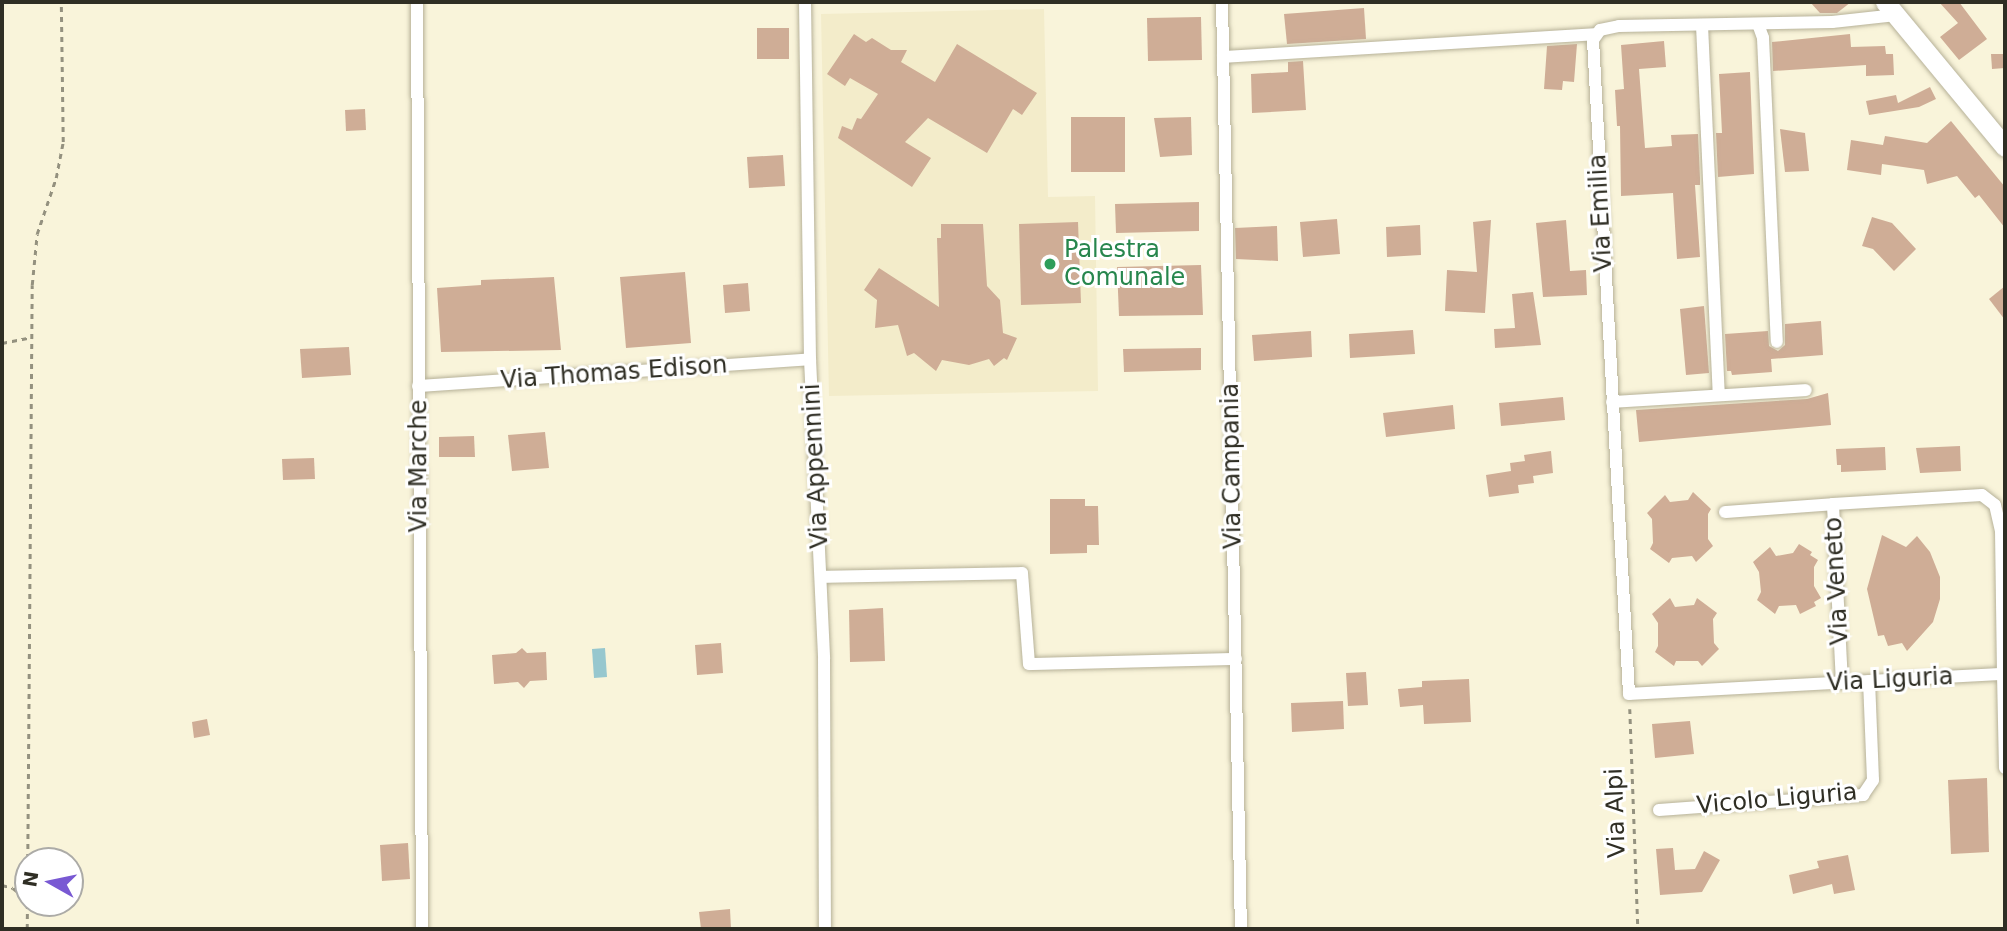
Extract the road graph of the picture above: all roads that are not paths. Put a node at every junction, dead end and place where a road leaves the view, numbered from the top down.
1 (417, 2) edge
2 (805, 2) edge
3 (1222, 2) edge
4 (1890, 8) edge
5 (1758, 24) junction
6 (1702, 25) junction
7 (1595, 34) junction
8 (1223, 57) junction
9 (2005, 147) edge
10 (1777, 342) dead end
11 (810, 359) junction
12 (418, 386) junction
13 (1806, 390) dead end
14 (1719, 395) junction
15 (1612, 402) junction
16 (1833, 504) junction
17 (1725, 512) dead end
18 (2003, 530) edge
19 (821, 577) junction
20 (1236, 659) junction
21 (2003, 674) junction
22 (1869, 681) junction
23 (1842, 683) junction
24 (1629, 694) joint
25 (2005, 768) edge
26 (1659, 810) dead end
27 (422, 929) edge
28 (825, 929) edge
29 (1241, 929) edge

1 - 12 street, Via Marche
2 - 11 street, Via Appennini
3 - 8 street, Via Campania
4 - 5 street
4 - 9 main road
5 - 6 street
5 - 10 street
6 - 7 street
6 - 14 street
7 - 8 street
7 - 15 street, Via Emilia
8 - 20 street, Via Campania
11 - 12 street, Via Thomas Edison
11 - 19 street, Via Appennini
12 - 27 street, Via Marche
13 - 14 street
14 - 15 street
15 - 24 street, Via Emilia
16 - 17 street
16 - 18 street, Via Veneto
16 - 23 street, Via Veneto
18 - 21 street
19 - 20 street
19 - 28 street, Via Appennini
20 - 29 street, Via Campania
21 - 22 street, Via Liguria
21 - 25 street
22 - 23 street, Via Liguria
22 - 26 street, Vicolo Liguria
23 - 24 street, Via Liguria

